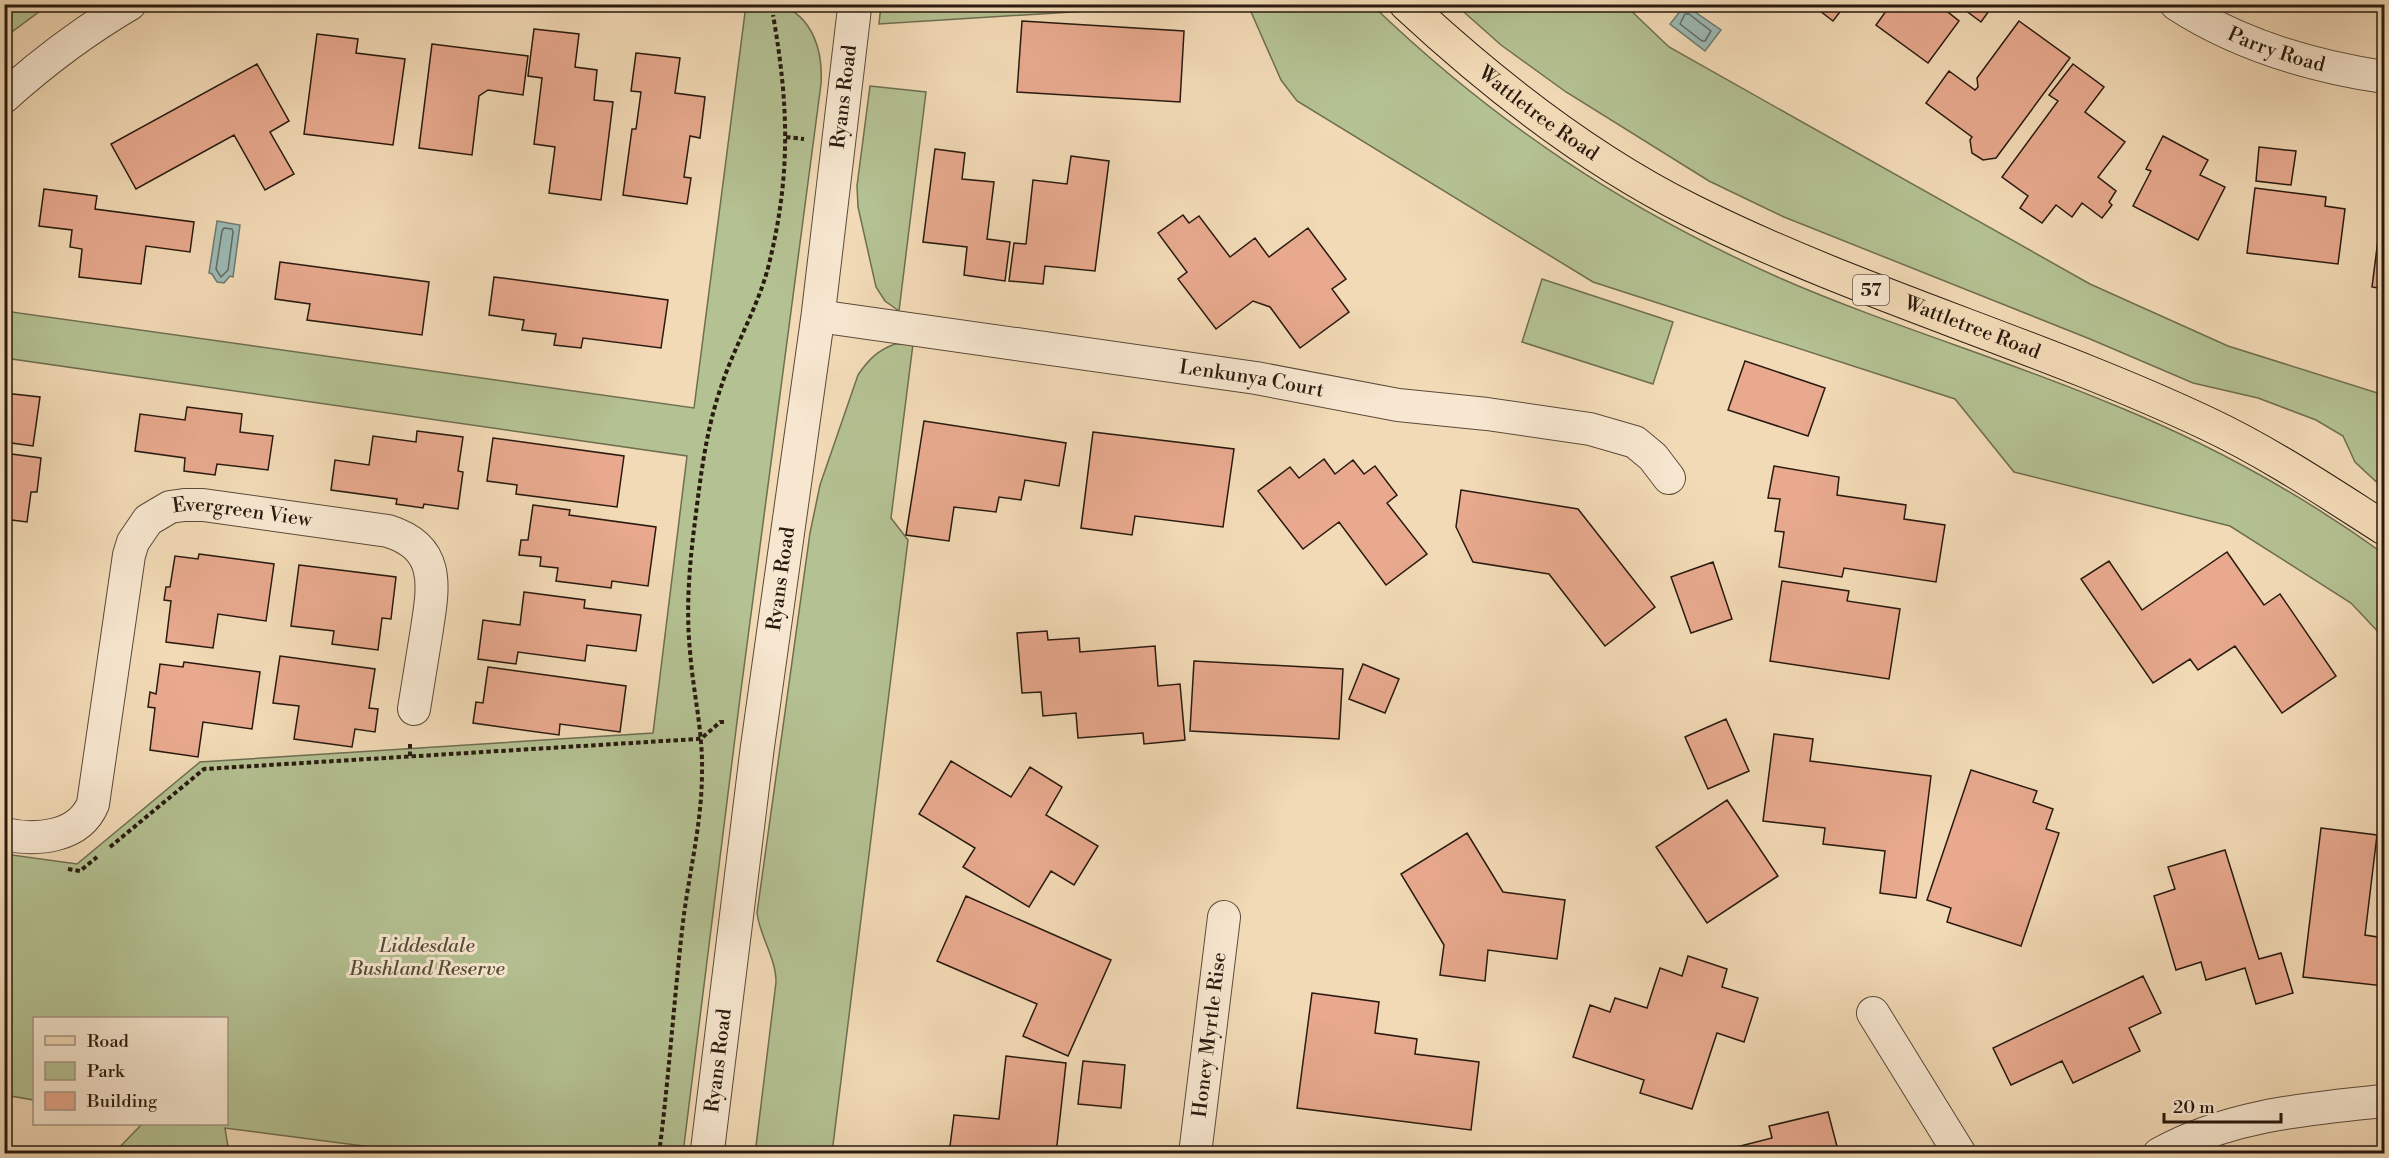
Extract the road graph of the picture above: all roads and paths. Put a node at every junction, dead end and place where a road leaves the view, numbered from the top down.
1 (130, 4) edge
2 (855, 4) edge
3 (1406, 4) edge
4 (2176, 4) edge
5 (773, 15) dead end
6 (2385, 77) edge
7 (4, 97) edge
8 (786, 137) junction
9 (805, 140) dead end
10 (818, 316) junction
11 (1669, 478) dead end
12 (2380, 526) edge
13 (414, 709) dead end
14 (761, 725) junction
15 (702, 738) junction
16 (4, 834) edge
17 (107, 849) dead end
18 (98, 856) dead end
19 (59, 868) dead end
20 (1224, 916) dead end
21 (1873, 1013) dead end
22 (2385, 1101) edge
23 (659, 1154) edge
24 (707, 1154) edge
25 (1195, 1154) edge
26 (1960, 1154) edge
27 (2159, 1154) edge

1 - 7 street
2 - 10 street, Ryans Road
3 - 12 main road, Wattletree Road / 57
4 - 6 street, Parry Road
5 - 8 path
8 - 9 path
8 - 15 path
10 - 11 street, Lenkunya Court
10 - 14 street, Ryans Road
13 - 16 street, Evergreen View
14 - 15 path
14 - 24 street, Ryans Road
15 - 17 path
15 - 23 path
18 - 19 path
20 - 25 street, Honey Myrtle Rise
21 - 26 street
22 - 27 street

